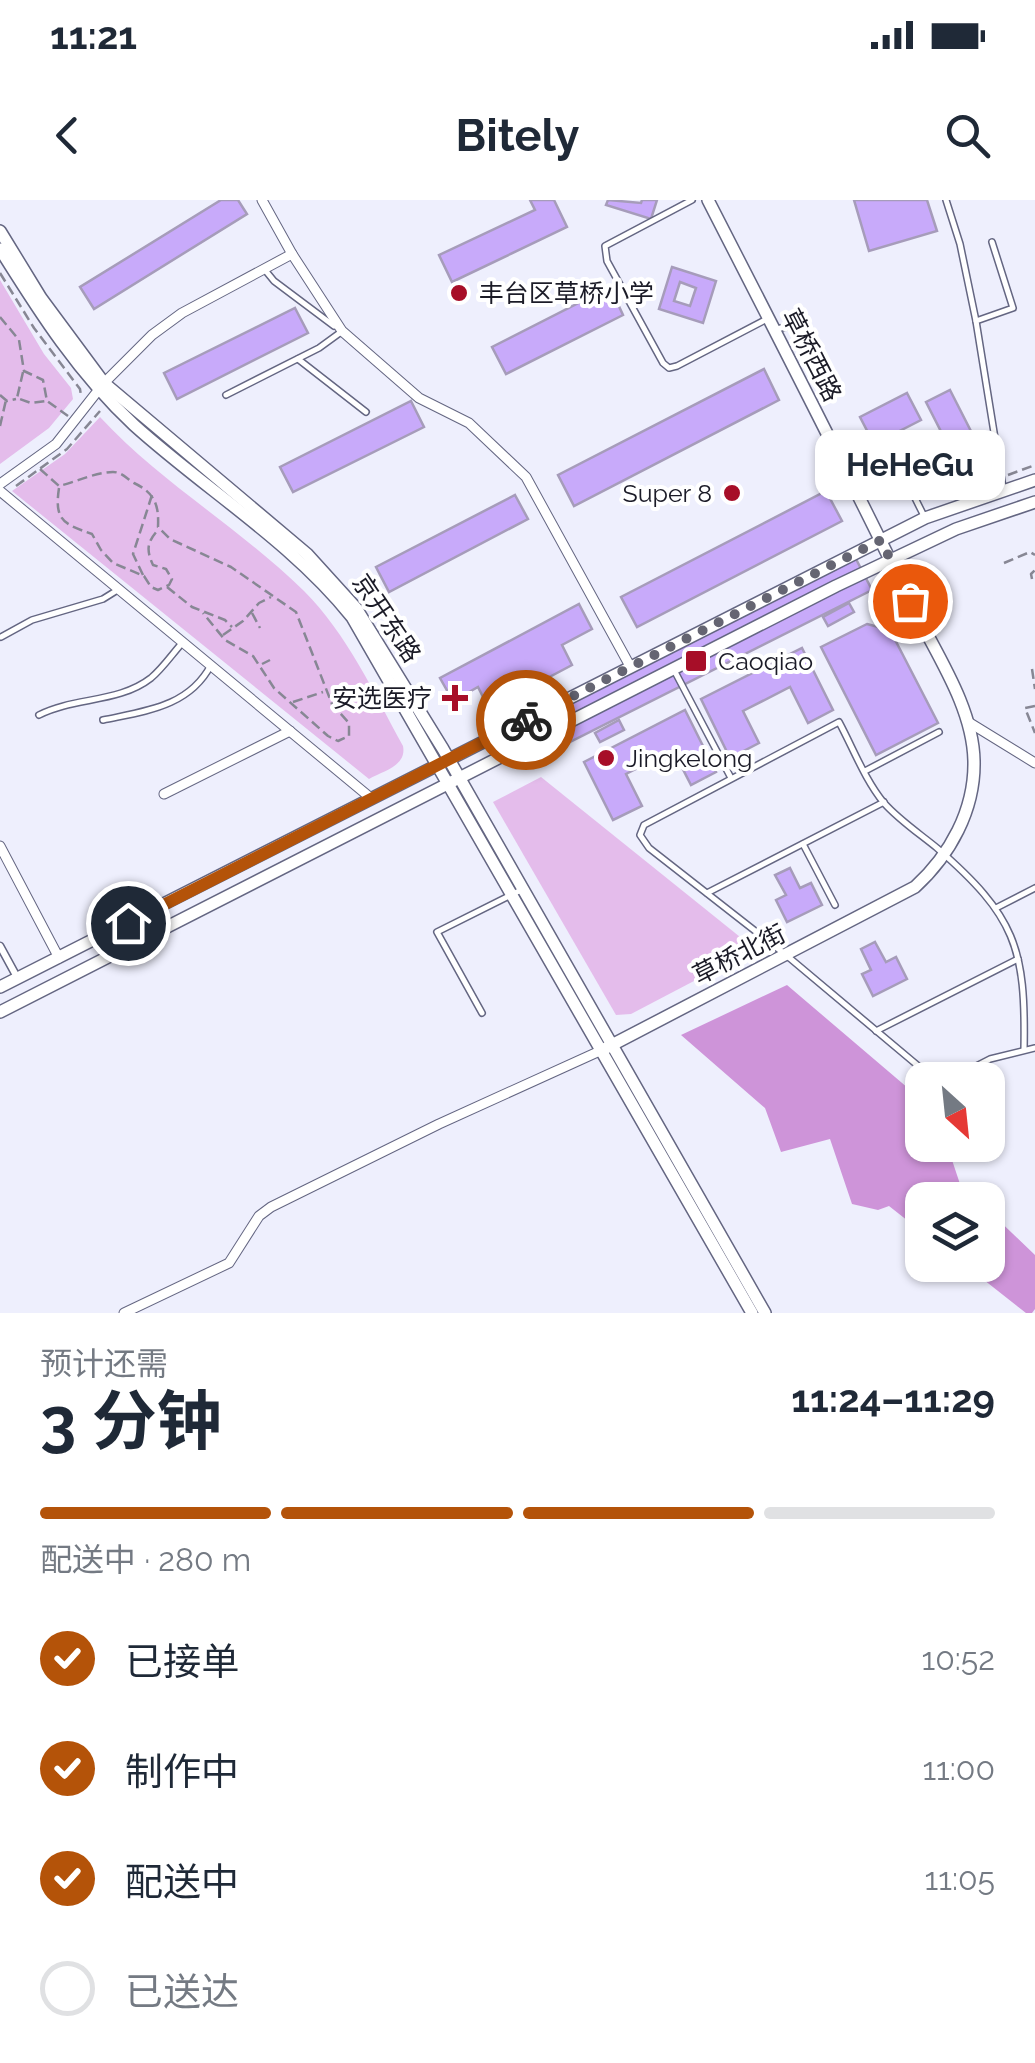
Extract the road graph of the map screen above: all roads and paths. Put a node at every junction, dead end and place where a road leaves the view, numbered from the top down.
1 (262, 200) edge
2 (692, 200) edge
3 (708, 200) edge
4 (946, 200) edge
5 (0, 231) edge
6 (992, 242) dead end
7 (0, 249) edge
8 (292, 254) junction
9 (264, 268) junction
10 (0, 273) edge
11 (0, 317) edge
12 (976, 321) junction
13 (771, 324) junction
14 (801, 324) dead end
15 (342, 332) junction
16 (298, 359) junction
17 (24, 371) junction
18 (101, 386) junction
19 (0, 395) edge
20 (226, 395) dead end
21 (17, 398) junction
22 (80, 398) dead end
23 (6, 400) junction
24 (47, 401) junction
25 (75, 410) dead end
26 (366, 412) dead end
27 (0, 426) edge
28 (1035, 466) edge
29 (40, 469) dead end
30 (1007, 475) dead end
31 (1035, 480) edge
32 (59, 486) junction
33 (0, 488) edge
34 (1004, 491) junction
35 (152, 495) junction
36 (915, 498) dead end
37 (1035, 502) edge
38 (925, 518) junction
39 (158, 528) junction
40 (881, 540) junction
41 (1035, 555) edge
42 (891, 560) junction
43 (1004, 563) dead end
44 (1035, 570) edge
45 (144, 576) junction
46 (1032, 579) dead end
47 (167, 587) junction
48 (119, 589) junction
49 (272, 596) junction
50 (251, 612) junction
51 (204, 613) junction
52 (232, 627) junction
53 (260, 628) dead end
54 (222, 636) junction
55 (1, 637) edge
56 (182, 642) junction
57 (270, 660) dead end
58 (261, 665) junction
59 (211, 666) junction
60 (630, 666) junction
61 (674, 669) junction
62 (1032, 669) dead end
63 (1035, 689) edge
64 (326, 691) junction
65 (292, 703) junction
66 (1035, 706) edge
67 (39, 715) dead end
68 (103, 720) dead end
69 (970, 723) junction
70 (290, 731) junction
71 (938, 732) dead end
72 (1035, 733) edge
73 (443, 763) junction
74 (1035, 763) edge
75 (866, 770) junction
76 (730, 778) junction
77 (454, 781) junction
78 (164, 794) dead end
79 (372, 799) junction
80 (884, 802) junction
81 (804, 844) junction
82 (0, 846) edge
83 (945, 855) junction
84 (1035, 888) edge
85 (516, 892) junction
86 (707, 893) junction
87 (896, 898) joint
88 (835, 905) dead end
89 (996, 908) junction
90 (0, 946) edge
91 (786, 955) junction
92 (59, 958) junction
93 (1018, 960) junction
94 (18, 978) junction
95 (0, 987) edge
96 (0, 1012) edge
97 (482, 1013) dead end
98 (876, 1031) junction
99 (607, 1048) junction
100 (1035, 1048) edge
101 (1024, 1050) junction
102 (913, 1062) edge
103 (984, 1062) edge
104 (124, 1313) edge
105 (752, 1313) edge
106 (765, 1313) edge

1 - 8 street
2 - 13 lane
3 - 13 street, 草桥西路
4 - 12 lane
5 - 18 street, 京开东路
6 - 12 lane
7 - 18 street, 京开东路
8 - 9 street
8 - 15 street
9 - 15 lane
9 - 18 street
10 - 22 path
11 - 17 path
12 - 34 lane
13 - 14 lane
13 - 40 street, 草桥西路
15 - 16 lane
15 - 60 street
16 - 20 lane
16 - 26 lane
17 - 21 path
17 - 24 path
18 - 33 street
18 - 73 street, 京开东路
19 - 23 path
21 - 23 path
21 - 24 path
23 - 27 path
24 - 25 path
28 - 30 path
29 - 32 path
31 - 34 street
32 - 35 path
32 - 45 path
33 - 48 street
34 - 38 street
35 - 39 path
35 - 45 path
36 - 38 lane
37 - 42 street
38 - 40 street
39 - 47 path
39 - 49 path
40 - 42 street, 草桥西路
40 - 60 street
41 - 43 path
42 - 61 street
42 - 69 street, 草桥西路
44 - 46 path
45 - 47 path
47 - 51 path
48 - 55 lane
48 - 56 street
49 - 50 path
49 - 64 path
50 - 52 path
50 - 53 path
51 - 52 path
51 - 54 path
52 - 54 path
54 - 58 path
56 - 59 street
56 - 67 lane
57 - 58 path
58 - 65 path
59 - 68 lane
59 - 70 street
60 - 73 street
61 - 76 lane
61 - 77 street
62 - 63 path
64 - 65 path
64 - 65 path
66 - 72 path
69 - 74 street
69 - 83 street, 草桥西路
70 - 78 street
70 - 79 street
71 - 75 lane
73 - 77 street, 京开东路
73 - 79 street
75 - 76 lane
75 - 80 lane
76 - 86 lane
77 - 85 street, 京开东路
77 - 96 street
79 - 92 street
80 - 81 lane
80 - 83 lane
81 - 86 lane
81 - 88 lane
82 - 92 street
83 - 87 street, 草桥西路
83 - 89 lane
84 - 89 lane
85 - 97 lane
85 - 99 street, 京开东路
86 - 91 lane
87 - 91 street, 草桥北街
89 - 93 lane
90 - 94 street
91 - 98 lane
91 - 99 street, 草桥北街
92 - 94 street
93 - 98 lane
93 - 101 lane
94 - 95 street
98 - 102 lane
99 - 104 street
99 - 105 street, 京开东路
99 - 106 street, 京开东路
100 - 101 lane
101 - 103 lane

